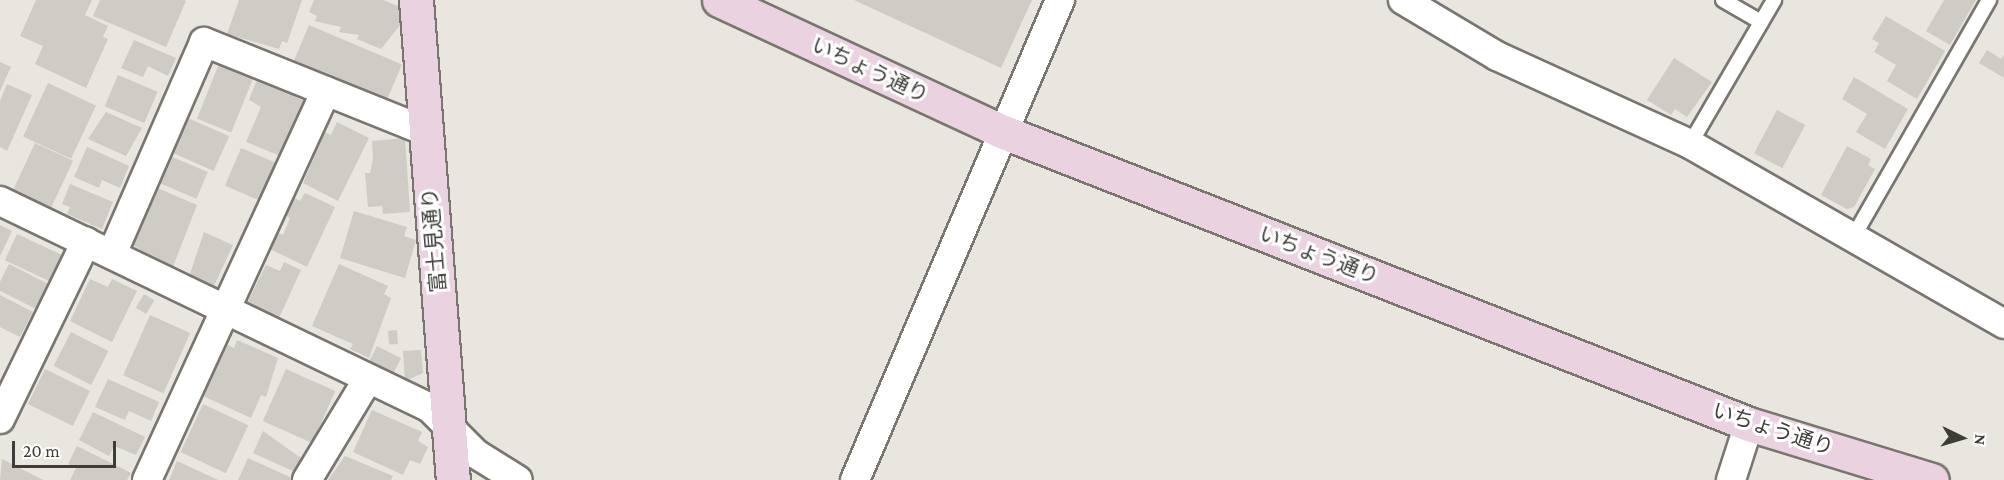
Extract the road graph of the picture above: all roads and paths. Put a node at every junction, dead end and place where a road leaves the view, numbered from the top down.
1 (416, 0) edge
2 (718, 0) edge
3 (1060, 0) edge
4 (1403, 0) edge
5 (1723, 0) edge
6 (1774, 0) edge
7 (1989, 0) edge
8 (1761, 22) junction
9 (326, 91) junction
10 (425, 131) junction
11 (1001, 131) junction
12 (1690, 144) junction
13 (0, 201) edge
14 (1855, 234) junction
15 (86, 242) junction
16 (112, 254) junction
17 (223, 309) junction
18 (2004, 324) edge
19 (368, 380) junction
20 (0, 420) edge
21 (1749, 424) junction
22 (449, 427) junction
23 (147, 480) edge
24 (307, 480) edge
25 (453, 480) edge
26 (518, 480) edge
27 (855, 480) edge
28 (1731, 480) edge
29 (1932, 480) edge

1 - 10 street, 富士見通り
2 - 11 street, いちょう通り
3 - 11 street
4 - 12 street
5 - 8 lane
6 - 8 lane
7 - 14 lane
8 - 12 lane
9 - 10 street
9 - 16 street
9 - 17 street
10 - 22 street, 富士見通り
11 - 21 street, いちょう通り
11 - 27 street
12 - 14 street
13 - 15 street
14 - 18 street
15 - 16 street
15 - 20 street
16 - 17 street
17 - 19 street
17 - 23 street
19 - 22 street
19 - 24 street
21 - 28 street
21 - 29 street, いちょう通り
22 - 25 street, 富士見通り
22 - 26 street

